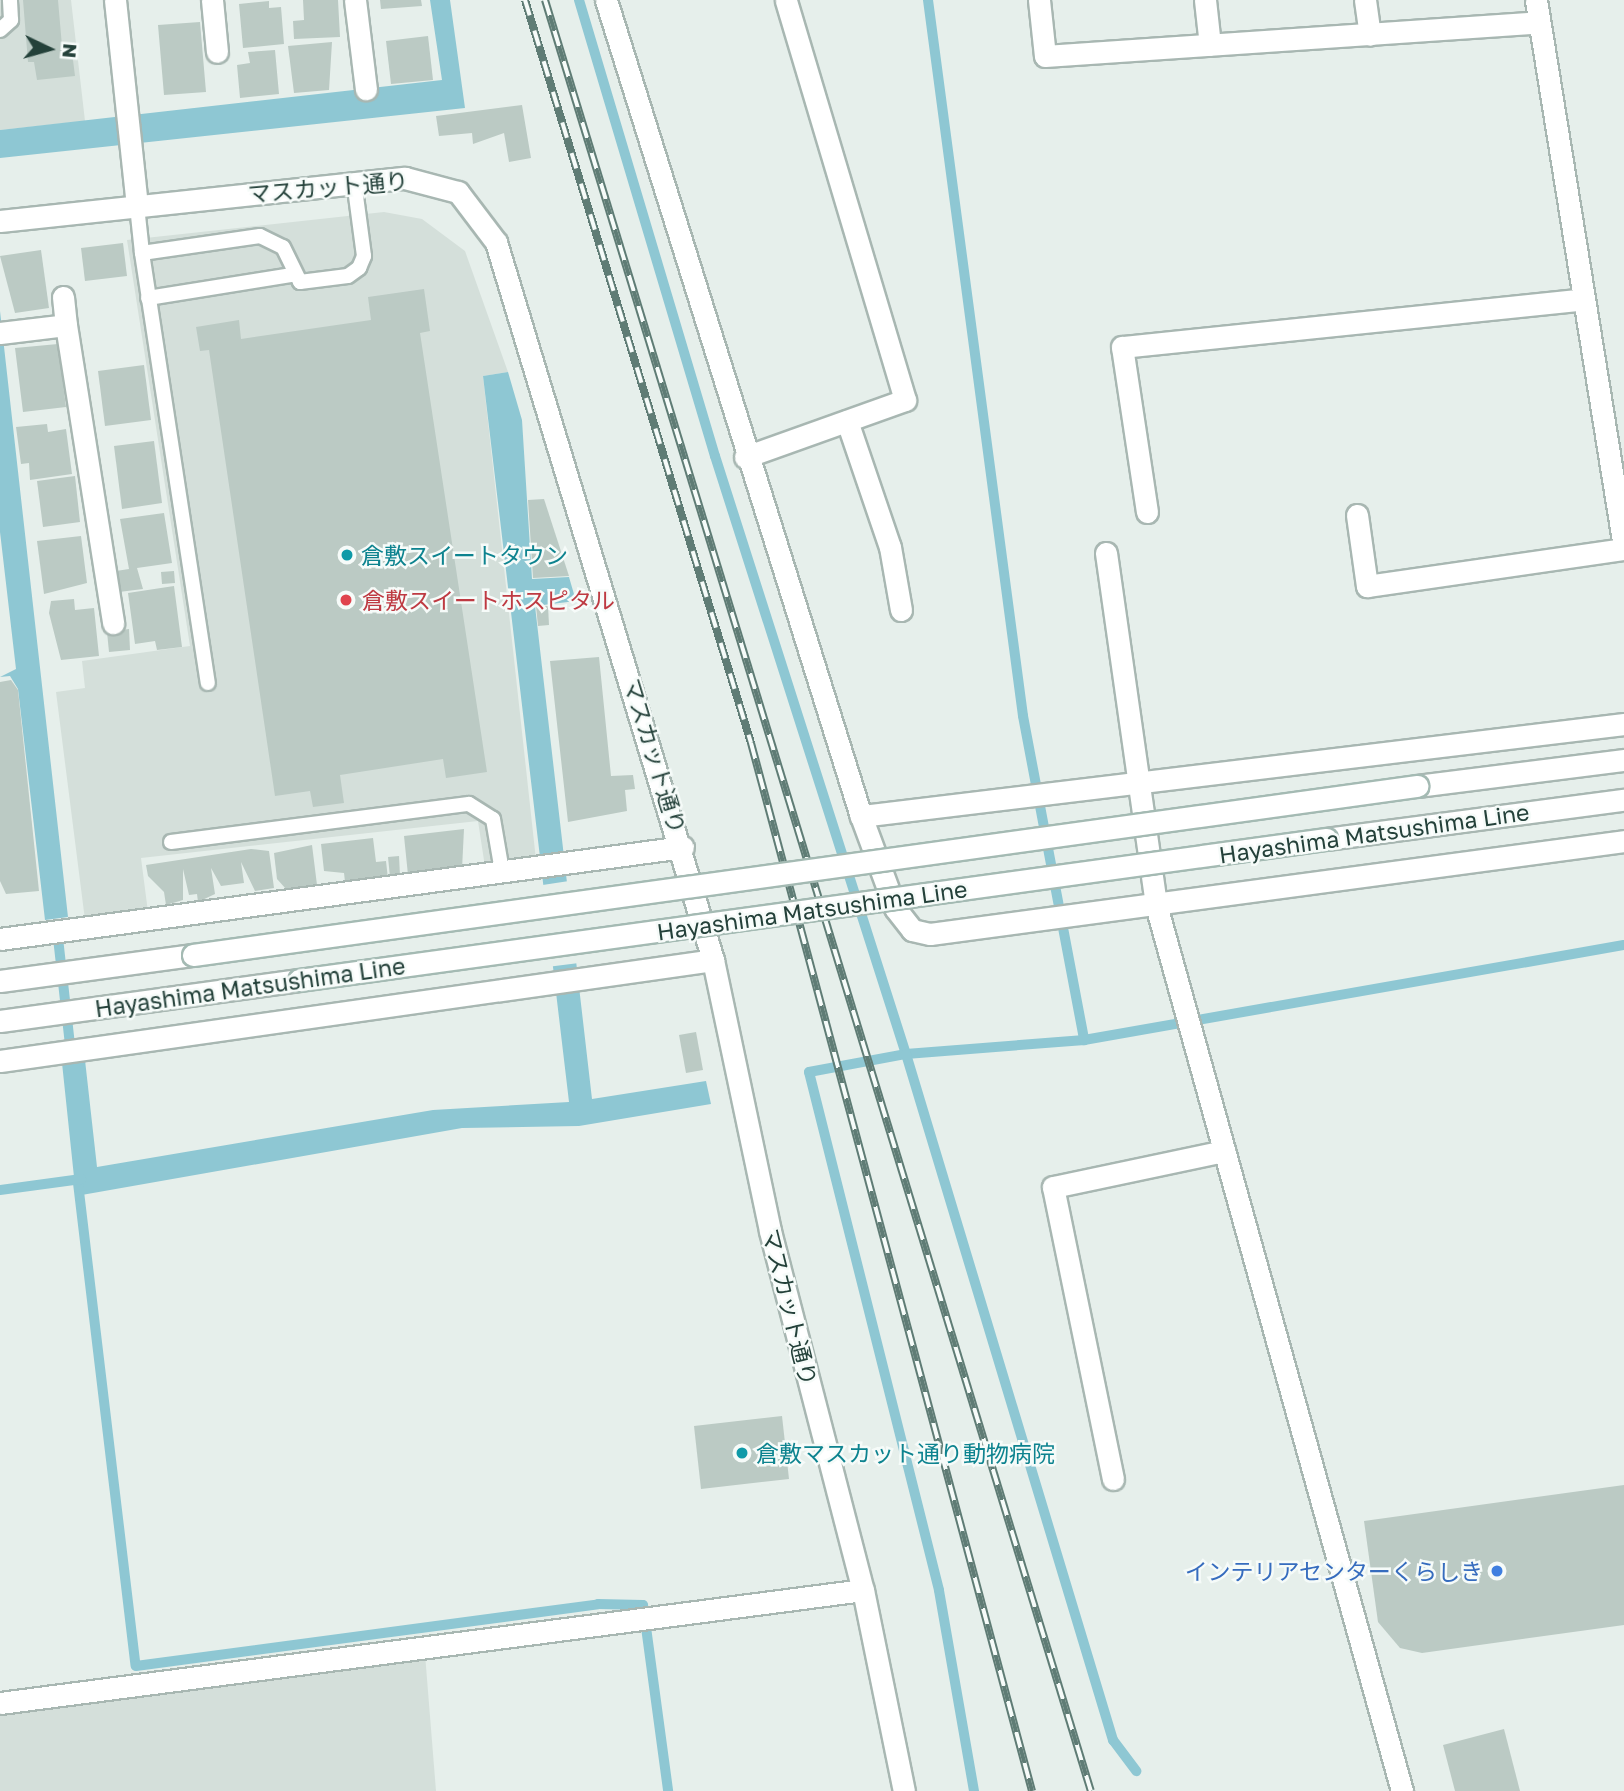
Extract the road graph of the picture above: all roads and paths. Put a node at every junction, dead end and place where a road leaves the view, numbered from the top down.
1 (9, 0) edge
2 (115, 0) edge
3 (212, 0) edge
4 (355, 0) edge
5 (606, 0) edge
6 (786, 0) edge
7 (1039, 0) edge
8 (1205, 0) edge
9 (1366, 0) edge
10 (1536, 0) edge
11 (1539, 22) junction
12 (0, 30) edge
13 (1370, 36) junction
14 (1210, 45) junction
15 (217, 52) dead end
16 (366, 89) dead end
17 (354, 181) junction
18 (137, 206) junction
19 (0, 221) edge
20 (142, 253) junction
21 (292, 275) junction
22 (63, 297) dead end
23 (148, 298) junction
24 (1584, 299) junction
25 (66, 326) junction
26 (1, 332) edge
27 (847, 421) junction
28 (745, 457) junction
29 (1147, 512) dead end
30 (1357, 515) dead end
31 (1624, 548) edge
32 (1106, 553) dead end
33 (901, 610) dead end
34 (113, 623) dead end
35 (208, 683) dead end
36 (1624, 724) edge
37 (1624, 760) edge
38 (1140, 785) junction
39 (1624, 800) edge
40 (860, 816) junction
41 (1624, 841) edge
42 (171, 842) dead end
43 (683, 847) junction
44 (502, 871) junction
45 (1156, 905) junction
46 (0, 939) edge
47 (713, 960) junction
48 (0, 981) edge
49 (0, 1020) edge
50 (0, 1061) edge
51 (1224, 1151) junction
52 (1113, 1479) dead end
53 (863, 1590) junction
54 (0, 1703) edge
55 (904, 1791) edge
56 (1402, 1791) edge

1 - 12 lane
2 - 18 street
3 - 15 street
4 - 16 street
5 - 28 street
6 - 27 street
7 - 14 street
8 - 14 street
9 - 13 street
10 - 11 street
11 - 13 street
11 - 24 street
13 - 14 street
17 - 18 street, マスカット通り
17 - 21 lane
17 - 43 street, マスカット通り
18 - 19 street, マスカット通り
18 - 20 lane
20 - 21 lane
20 - 23 lane
21 - 23 lane
22 - 25 street
23 - 35 lane
24 - 29 street
24 - 31 street
25 - 26 street
25 - 34 street
27 - 28 street
27 - 33 street
28 - 40 street
30 - 31 street
32 - 38 street
36 - 38 street
37 - 48 street, Hayashima Matsushima Line, bridge
38 - 40 street
38 - 45 street
39 - 49 street, Hayashima Matsushima Line, bridge
40 - 45 street
41 - 45 street
42 - 44 lane
43 - 44 street
43 - 47 street, マスカット通り
44 - 46 street
45 - 51 street
47 - 50 street
47 - 53 street, マスカット通り
51 - 52 street
51 - 56 street
53 - 54 street
53 - 55 street, マスカット通り

